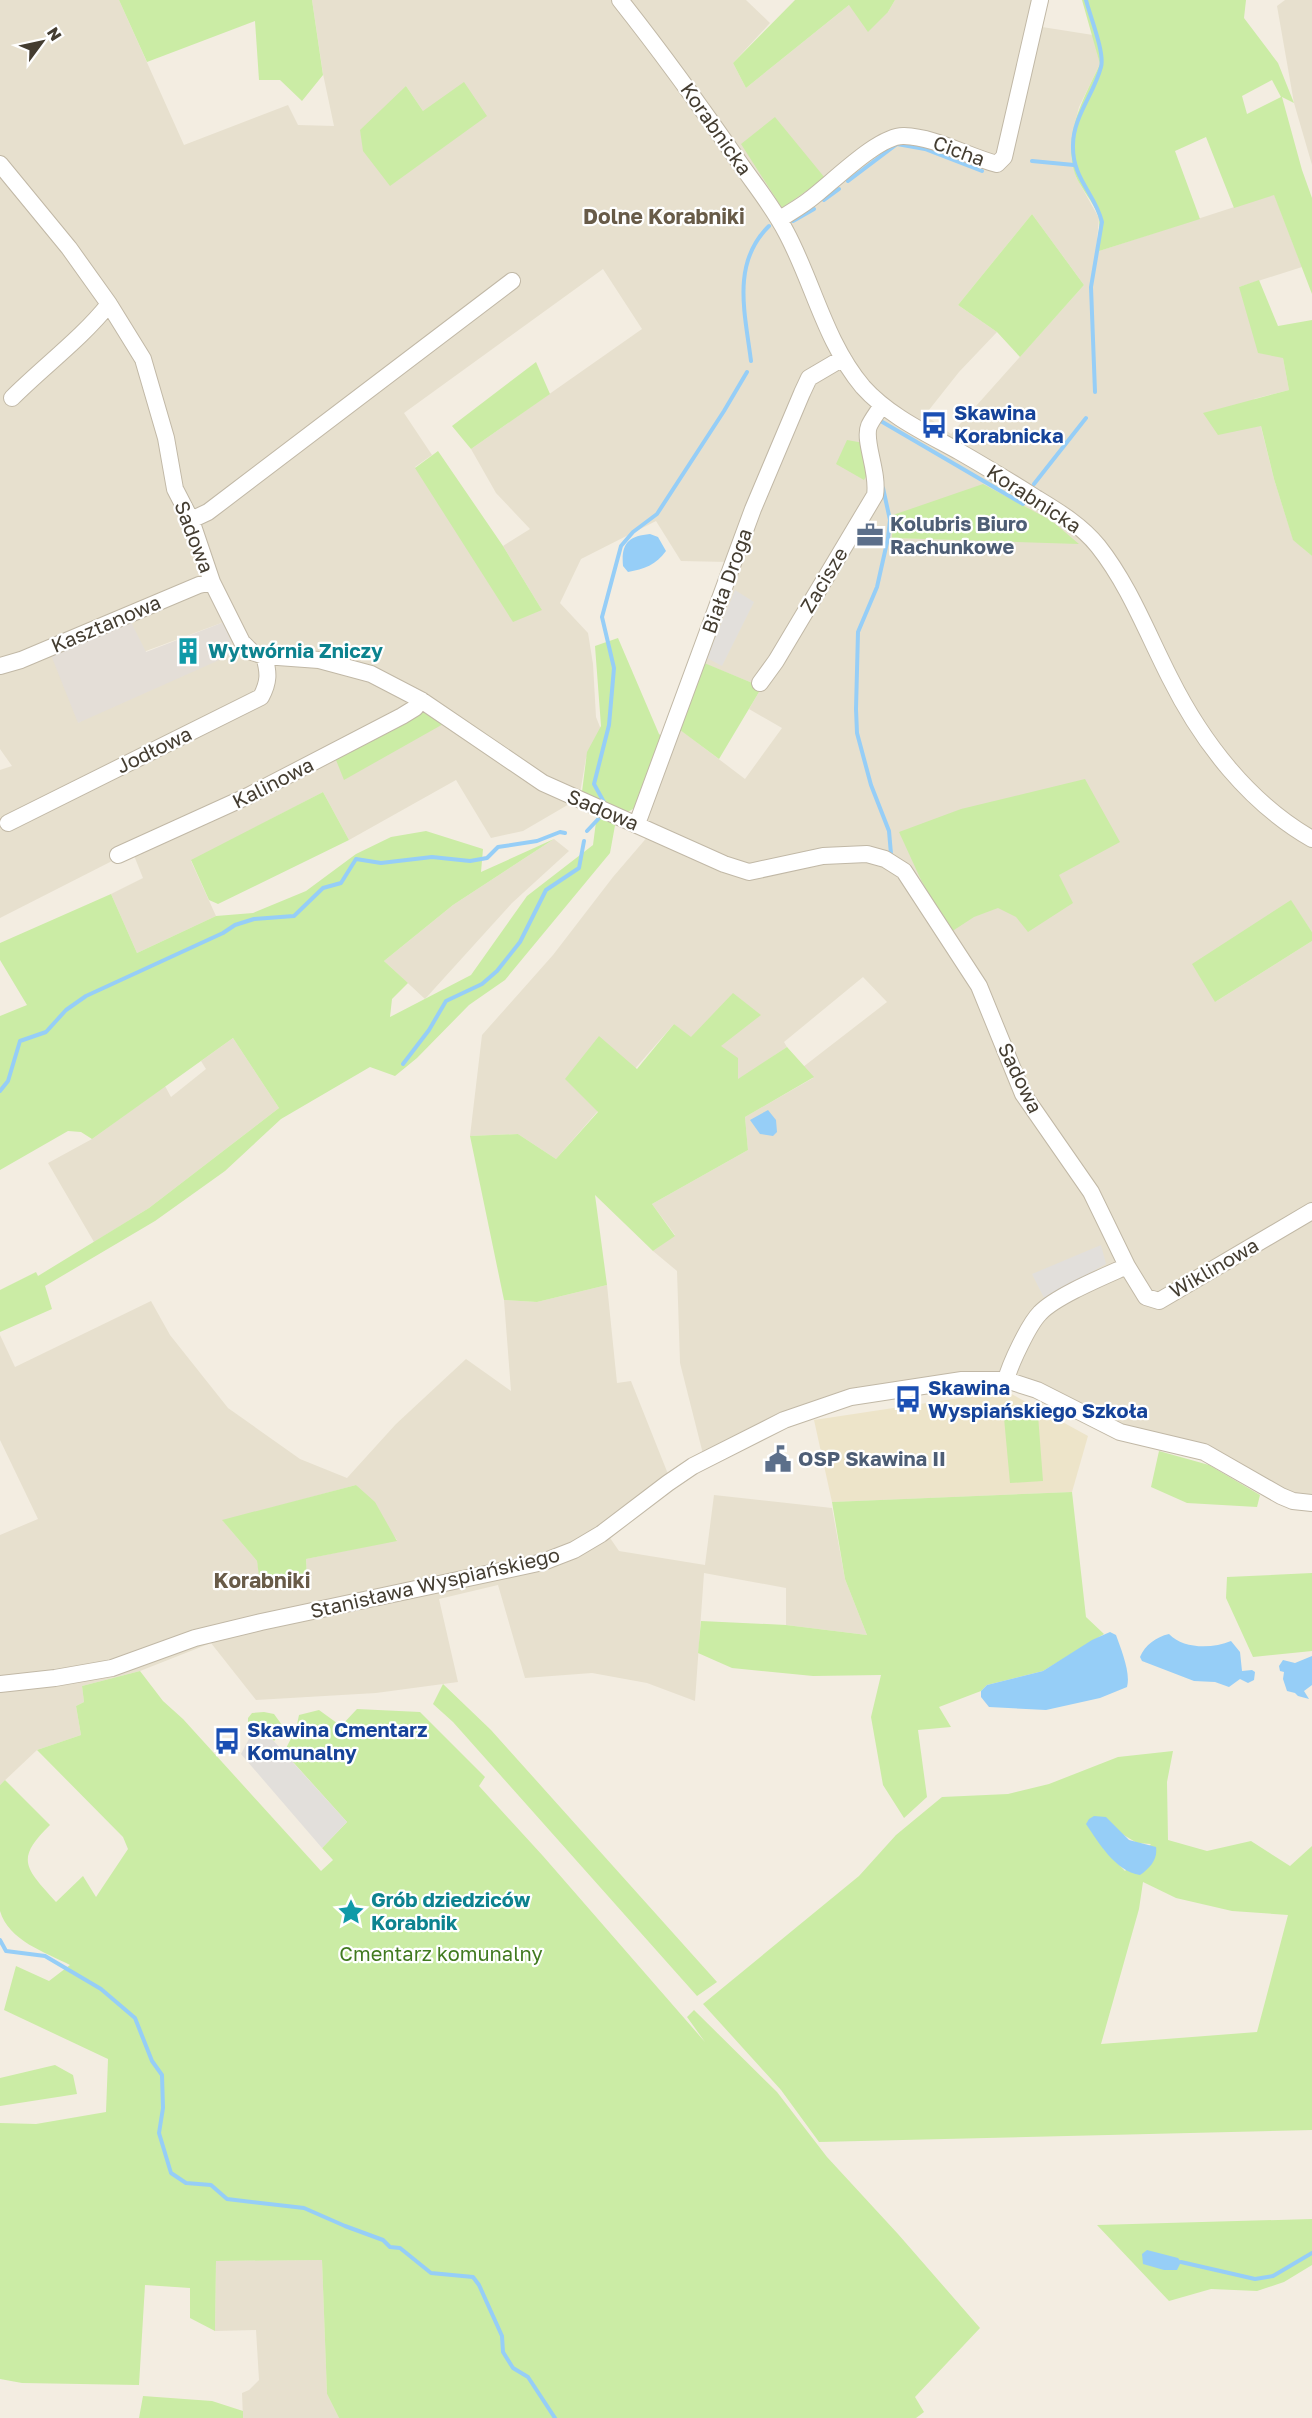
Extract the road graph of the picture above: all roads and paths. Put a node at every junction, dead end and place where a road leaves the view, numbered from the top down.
1 (620, 0) edge
2 (1040, 0) edge
3 (0, 164) edge
4 (779, 220) junction
5 (512, 281) dead end
6 (109, 304) junction
7 (843, 358) junction
8 (12, 398) dead end
9 (882, 405) junction
10 (191, 520) junction
11 (212, 582) junction
12 (264, 656) junction
13 (0, 666) edge
14 (760, 683) dead end
15 (421, 700) junction
16 (8, 823) dead end
17 (637, 824) junction
18 (1312, 839) edge
19 (118, 855) dead end
20 (1312, 1211) edge
21 (1127, 1266) junction
22 (1006, 1380) junction
23 (1312, 1503) edge
24 (0, 1684) edge

1 - 4 street, Korabnicka
2 - 4 street, Cicha
3 - 6 street, Sadowa
4 - 7 street, Korabnicka
5 - 10 street
6 - 8 street
6 - 10 street, Sadowa
7 - 9 street, Korabnicka
7 - 17 street, Biała Droga
9 - 14 street, Zacisze
9 - 18 street, Korabnicka
10 - 11 street, Sadowa
11 - 12 street, Sadowa
11 - 13 street, Kasztanowa
12 - 15 street, Sadowa
12 - 16 street, Jodłowa
15 - 17 street, Sadowa
15 - 19 street, Kalinowa
17 - 21 street, Sadowa
20 - 21 street, Wiklinowa
21 - 22 street
22 - 23 street, Stanisława Wyspiańskiego
22 - 24 street, Stanisława Wyspiańskiego

